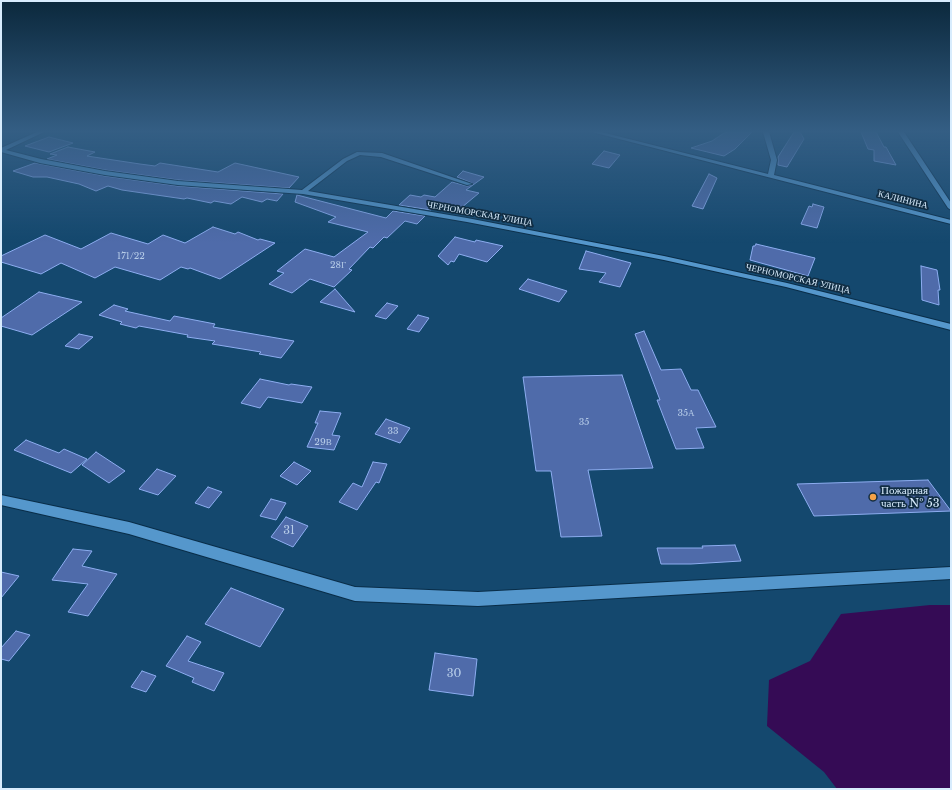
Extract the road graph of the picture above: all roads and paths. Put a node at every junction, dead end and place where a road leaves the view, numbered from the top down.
1 (83, 169) edge
2 (333, 169) edge
3 (424, 169) edge
4 (742, 169) edge
5 (772, 169) edge
6 (925, 169) edge
7 (771, 176) junction
8 (469, 184) dead end
9 (303, 192) junction
10 (951, 208) edge
11 (951, 222) edge
12 (951, 327) edge
13 (1, 500) edge
14 (951, 573) edge

1 - 9 street, ЧЕРНОМОРСКАЯ УЛИЦА
2 - 9 street
3 - 8 street
4 - 7 street, КАЛИНИНА
5 - 7 street
6 - 10 street
7 - 11 street, КАЛИНИНА
9 - 12 street, ЧЕРНОМОРСКАЯ УЛИЦА
13 - 14 street

